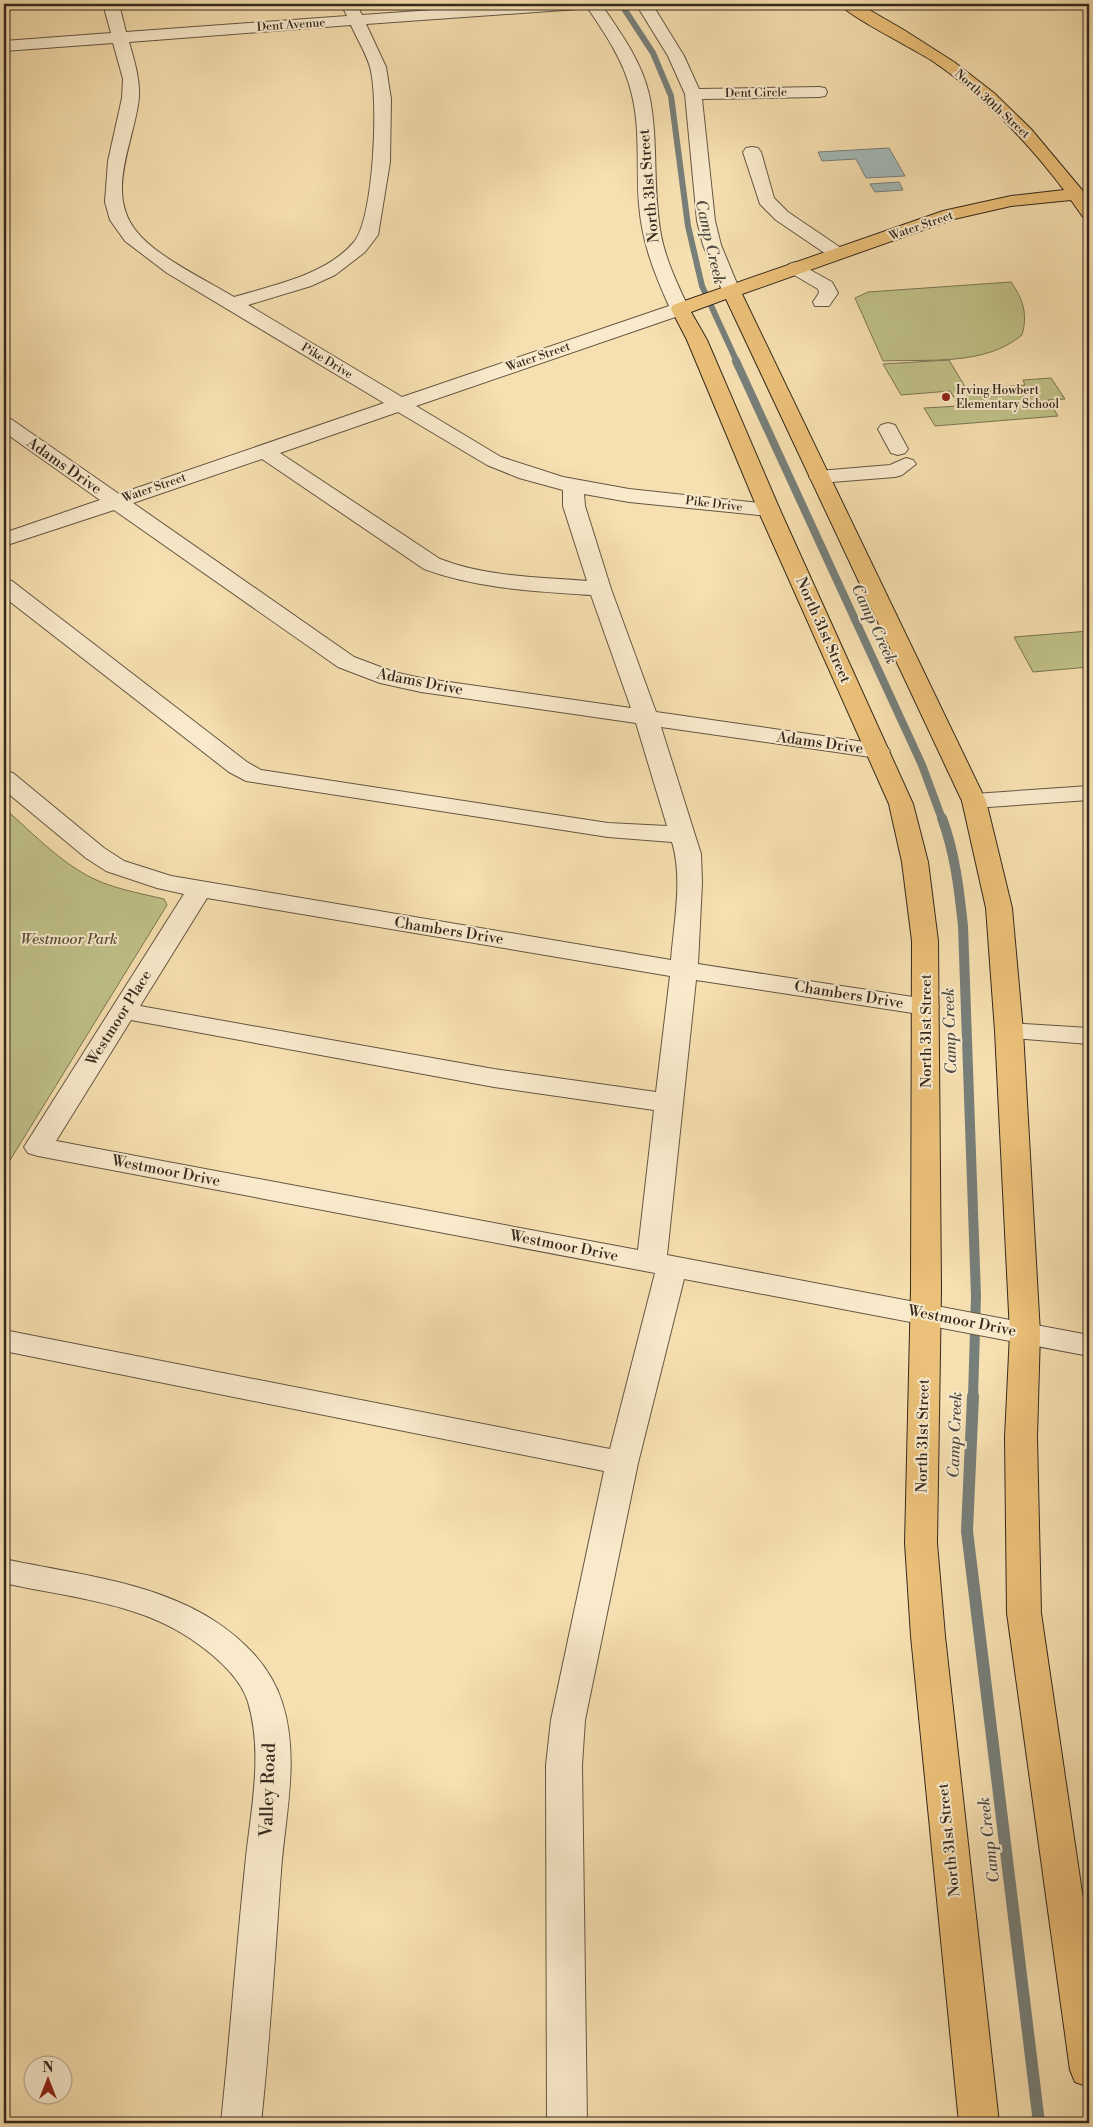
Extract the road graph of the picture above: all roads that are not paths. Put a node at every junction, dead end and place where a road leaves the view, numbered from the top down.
1 (111, 4) edge
2 (349, 4) edge
3 (578, 4) edge
4 (593, 4) edge
5 (644, 4) edge
6 (848, 4) edge
7 (357, 21) junction
8 (121, 38) junction
9 (4, 46) edge
10 (819, 92) dead end
11 (693, 94) junction
12 (752, 152) dead end
13 (1076, 194) junction
14 (1089, 213) edge
15 (838, 254) junction
16 (796, 268) junction
17 (731, 291) junction
18 (822, 302) dead end
19 (232, 304) junction
20 (680, 309) junction
21 (400, 405) junction
22 (4, 423) edge
23 (888, 428) dead end
24 (264, 451) junction
25 (819, 477) junction
26 (574, 486) junction
27 (115, 502) junction
28 (769, 510) junction
29 (4, 540) edge
30 (4, 586) edge
31 (600, 589) junction
32 (646, 717) junction
33 (878, 751) junction
34 (4, 778) edge
35 (1089, 793) edge
36 (974, 801) junction
37 (683, 836) junction
38 (200, 889) junction
39 (684, 970) junction
40 (926, 1007) junction
41 (124, 1011) junction
42 (1009, 1031) junction
43 (1089, 1036) edge
44 (669, 1103) junction
45 (38, 1147) joint
46 (662, 1264) junction
47 (926, 1314) junction
48 (1025, 1333) junction
49 (4, 1341) edge
50 (1089, 1345) edge
51 (622, 1463) junction
52 (4, 1571) edge
53 (1089, 2070) edge
54 (241, 2123) edge
55 (567, 2123) edge
56 (979, 2123) edge

1 - 8 street, Pike Drive
2 - 7 street
3 - 7 street, Dent Avenue
4 - 20 street, North 31st Street
5 - 11 street
6 - 13 main road, North 30th Street
7 - 8 street, Dent Avenue
7 - 19 street
8 - 9 street, Dent Avenue
8 - 19 street, Pike Drive
10 - 11 street, Dent Circle
11 - 17 street
12 - 15 street
13 - 14 main road, North 30th Street
13 - 15 main road, Water Street
15 - 16 main road, Water Street
16 - 17 main road, Water Street
16 - 18 street
17 - 20 main road, Water Street
17 - 25 main road
19 - 21 street, Pike Drive
20 - 21 street, Water Street
20 - 28 main road, North 31st Street
21 - 24 street, Water Street
21 - 26 street, Pike Drive
22 - 27 street, Adams Drive
23 - 25 street
24 - 27 street, Water Street
24 - 31 street
25 - 36 main road
26 - 28 street, Pike Drive
26 - 31 street
27 - 29 street, Water Street
27 - 32 street, Adams Drive
28 - 33 main road, North 31st Street
30 - 37 street
31 - 32 street
32 - 33 street, Adams Drive
32 - 37 street
33 - 40 main road, North 31st Street
34 - 38 street, Chambers Drive
35 - 36 street
36 - 42 main road
37 - 39 street
38 - 39 street, Chambers Drive
38 - 41 street, Westmoor Place
39 - 40 street, Chambers Drive
39 - 44 street
40 - 47 main road, North 31st Street
41 - 44 street
41 - 45 street, Westmoor Place
42 - 43 street
42 - 48 main road
44 - 46 street
45 - 46 street, Westmoor Drive
46 - 47 street, Westmoor Drive
46 - 51 street
47 - 48 street, Westmoor Drive
47 - 56 main road, North 31st Street
48 - 50 street, Westmoor Drive
48 - 53 main road
49 - 51 street
51 - 55 street
52 - 54 street, Valley Road

